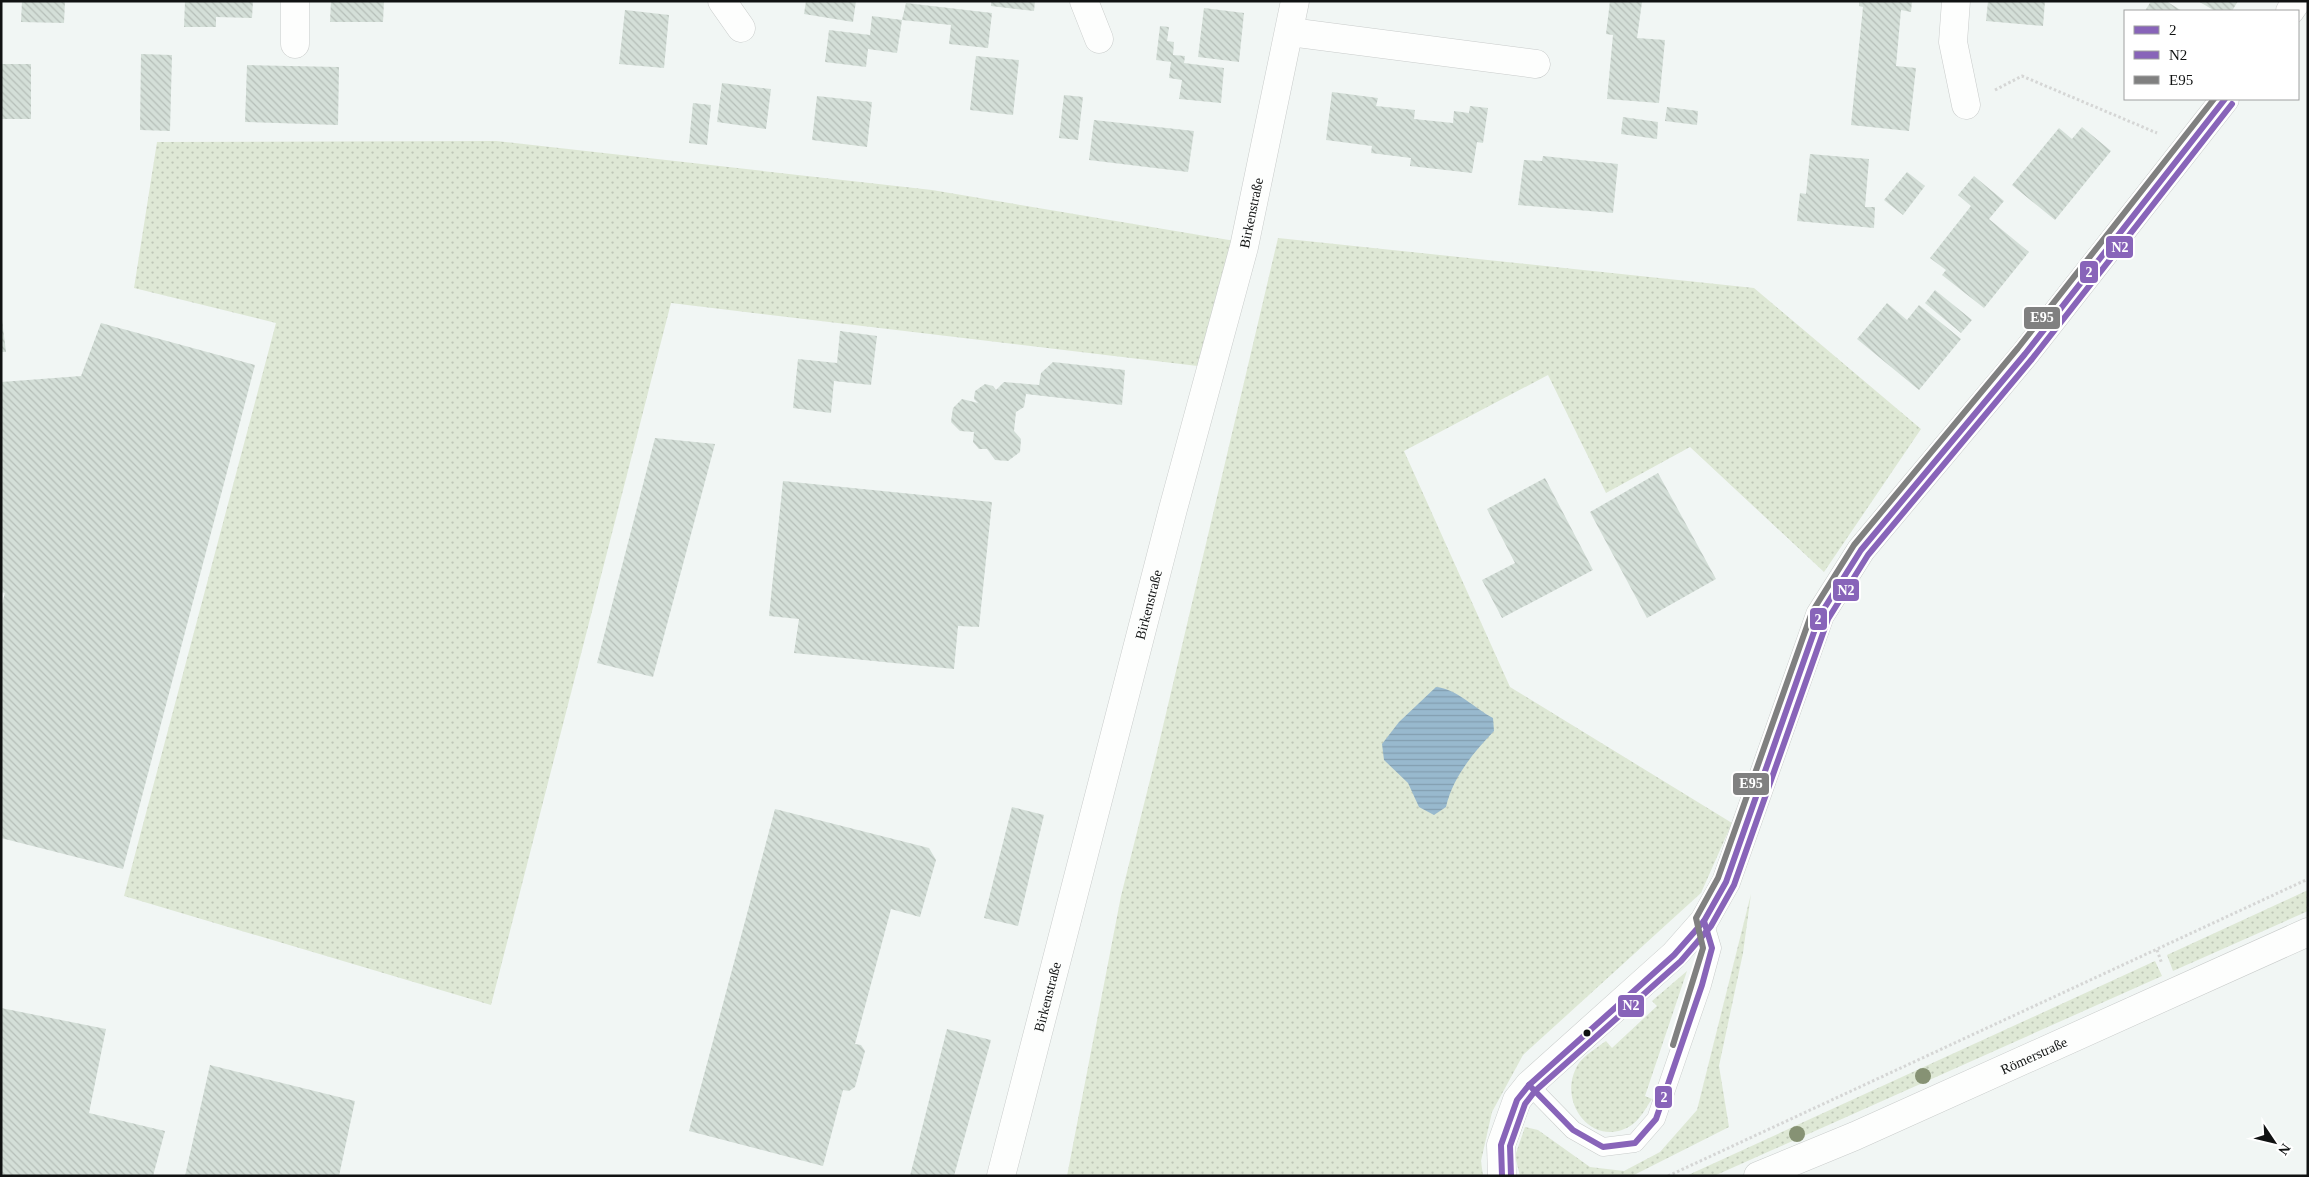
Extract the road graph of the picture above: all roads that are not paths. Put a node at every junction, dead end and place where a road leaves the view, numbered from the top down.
1 (295, 1) edge
2 (722, 1) edge
3 (1084, 1) edge
4 (1295, 1) edge
5 (1956, 1) edge
6 (741, 28) dead end
7 (1290, 32) junction
8 (1099, 39) dead end
9 (295, 44) dead end
10 (1536, 64) dead end
11 (2224, 100) edge
12 (1966, 105) road end
13 (1704, 921) junction
14 (2308, 932) edge
15 (1529, 1085) junction
16 (1001, 1176) edge
17 (1502, 1176) edge
18 (1758, 1176) edge

1 - 9 street
2 - 6 street
3 - 8 street
4 - 7 street, Birkenstraße
5 - 12 street
7 - 10 street
7 - 16 street, Birkenstraße
11 - 13 street
13 - 15 street
13 - 15 lane
14 - 18 street, Römerstraße
15 - 17 street

